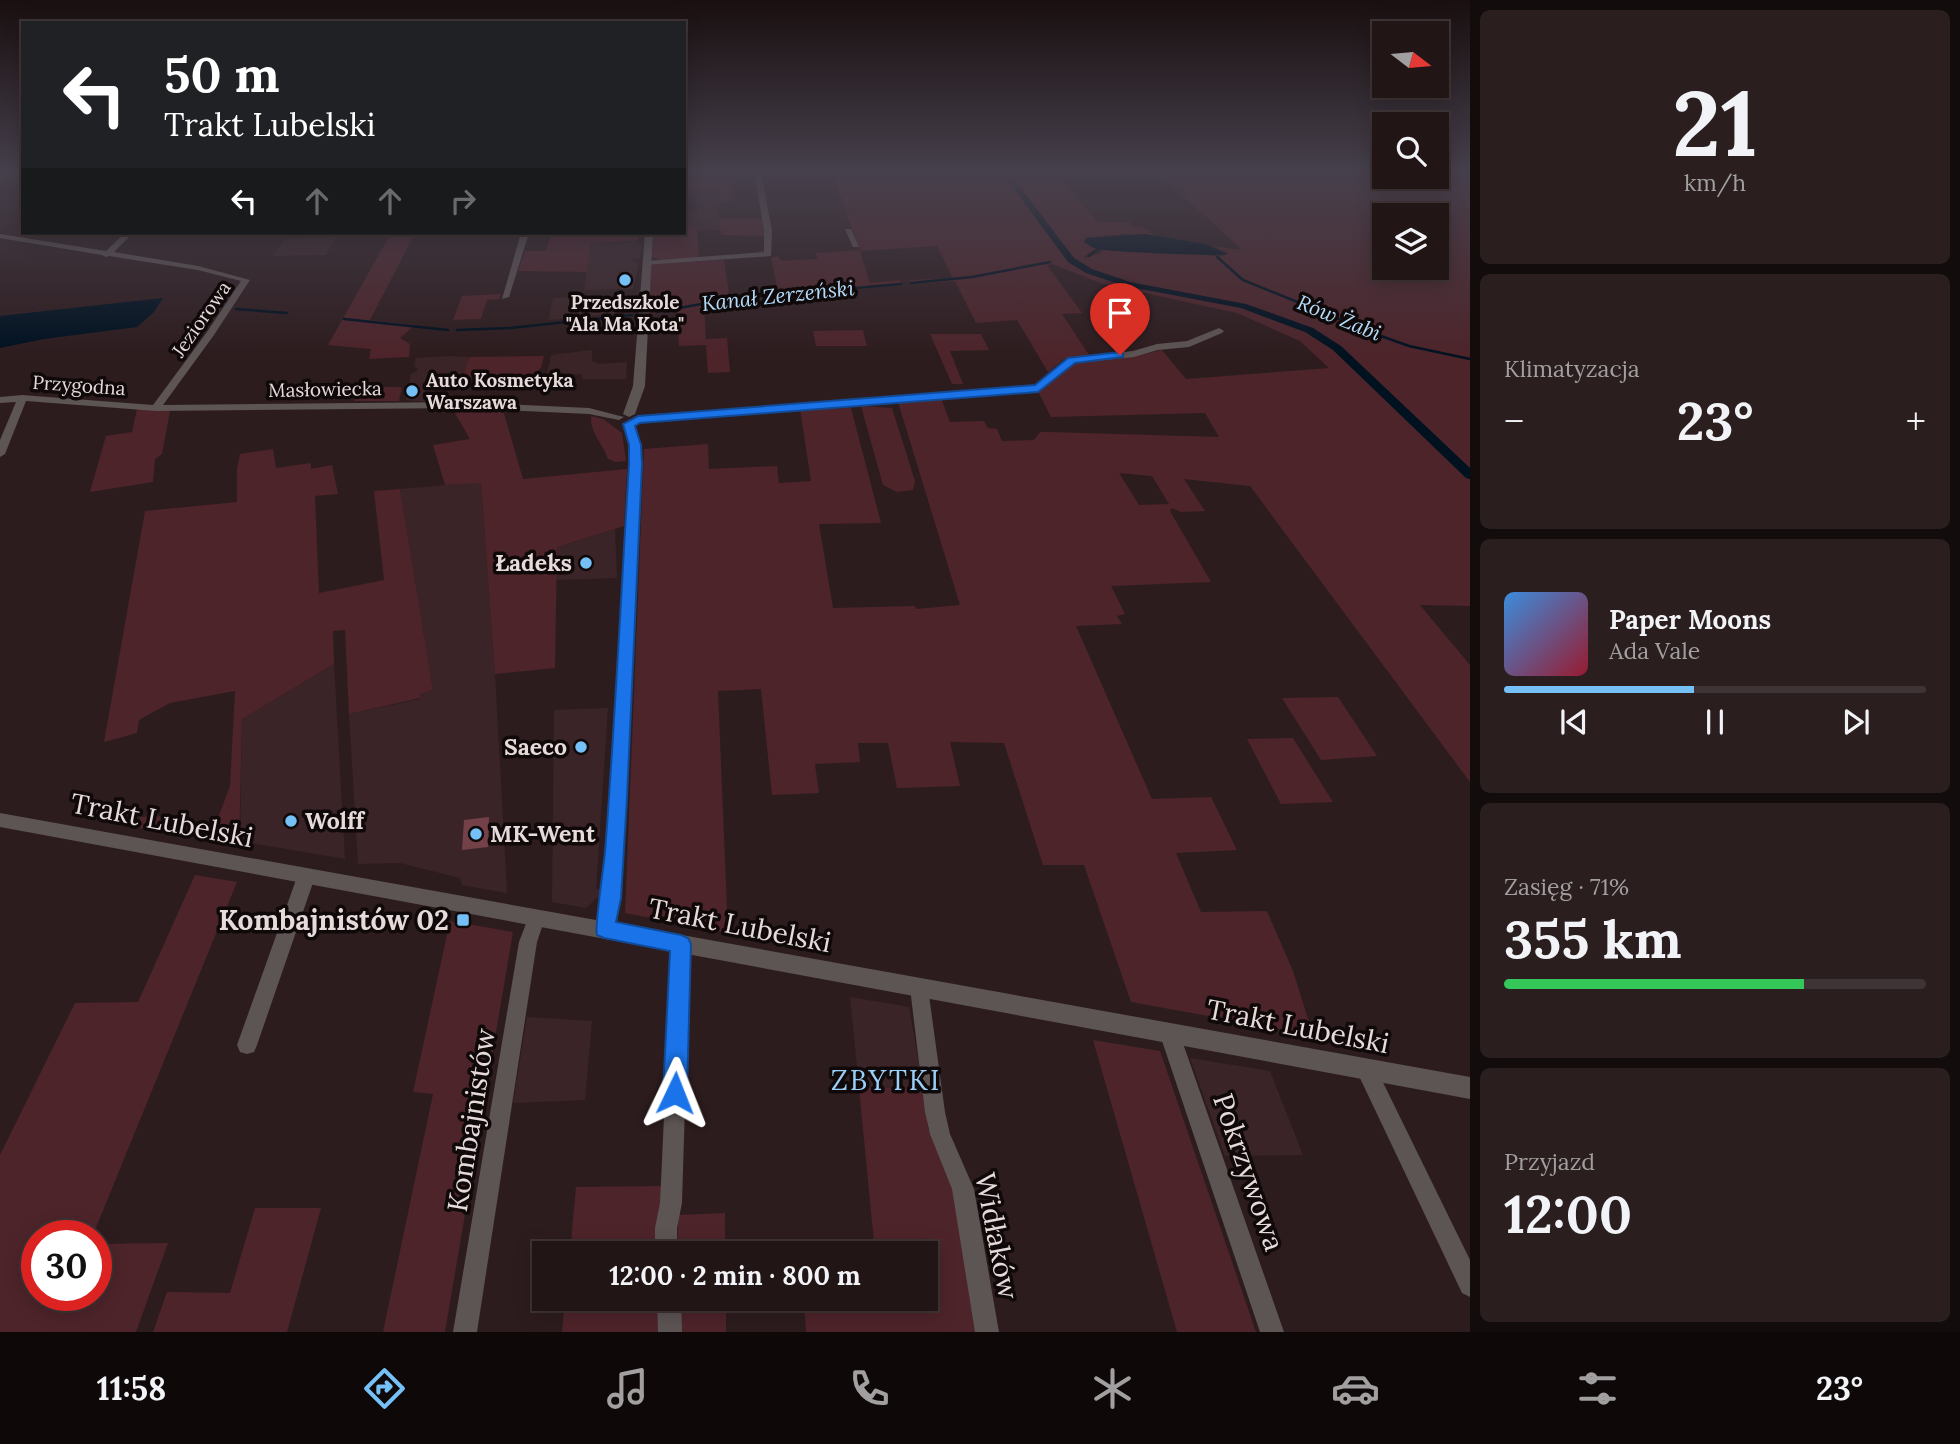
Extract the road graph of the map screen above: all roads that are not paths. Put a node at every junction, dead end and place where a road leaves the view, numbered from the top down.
1 (768, 232) edge
2 (849, 232) edge
3 (127, 235) edge
4 (523, 235) edge
5 (649, 235) edge
6 (0, 236) edge
7 (856, 245) dead end
8 (106, 254) junction
9 (647, 263) junction
10 (505, 297) dead end
11 (1219, 331) dead end
12 (22, 398) junction
13 (0, 400) edge
14 (156, 408) junction
15 (629, 419) junction
16 (0, 454) edge
17 (0, 820) edge
18 (306, 877) junction
19 (536, 918) junction
20 (604, 929) junction
21 (681, 944) junction
22 (919, 988) junction
23 (1169, 1032) junction
24 (247, 1045) dead end
25 (1366, 1069) junction
26 (1470, 1088) edge
27 (667, 1241) edge
28 (1470, 1285) edge
29 (669, 1311) edge
30 (466, 1332) edge
31 (670, 1332) edge
32 (987, 1332) edge
33 (1272, 1332) edge

1 - 9 street
2 - 7 street
3 - 8 street
4 - 10 street
5 - 9 street
6 - 8 street, Jeziorowa
8 - 14 street, Jeziorowa
9 - 15 street
11 - 15 street, Masłowiecka
12 - 13 street, Przygodna
12 - 14 street, Przygodna
12 - 16 street
14 - 15 street, Masłowiecka
15 - 20 street
17 - 18 street, Trakt Lubelski
18 - 19 street, Trakt Lubelski
18 - 24 street
19 - 20 street, Trakt Lubelski
19 - 30 street, Kombajnistów
20 - 21 street, Trakt Lubelski
21 - 22 street, Trakt Lubelski
21 - 27 street
22 - 23 street, Trakt Lubelski
22 - 32 street, Widłaków
23 - 25 street, Trakt Lubelski
23 - 33 street, Pokrzywowa
25 - 26 street, Trakt Lubelski
25 - 28 street
29 - 31 street

